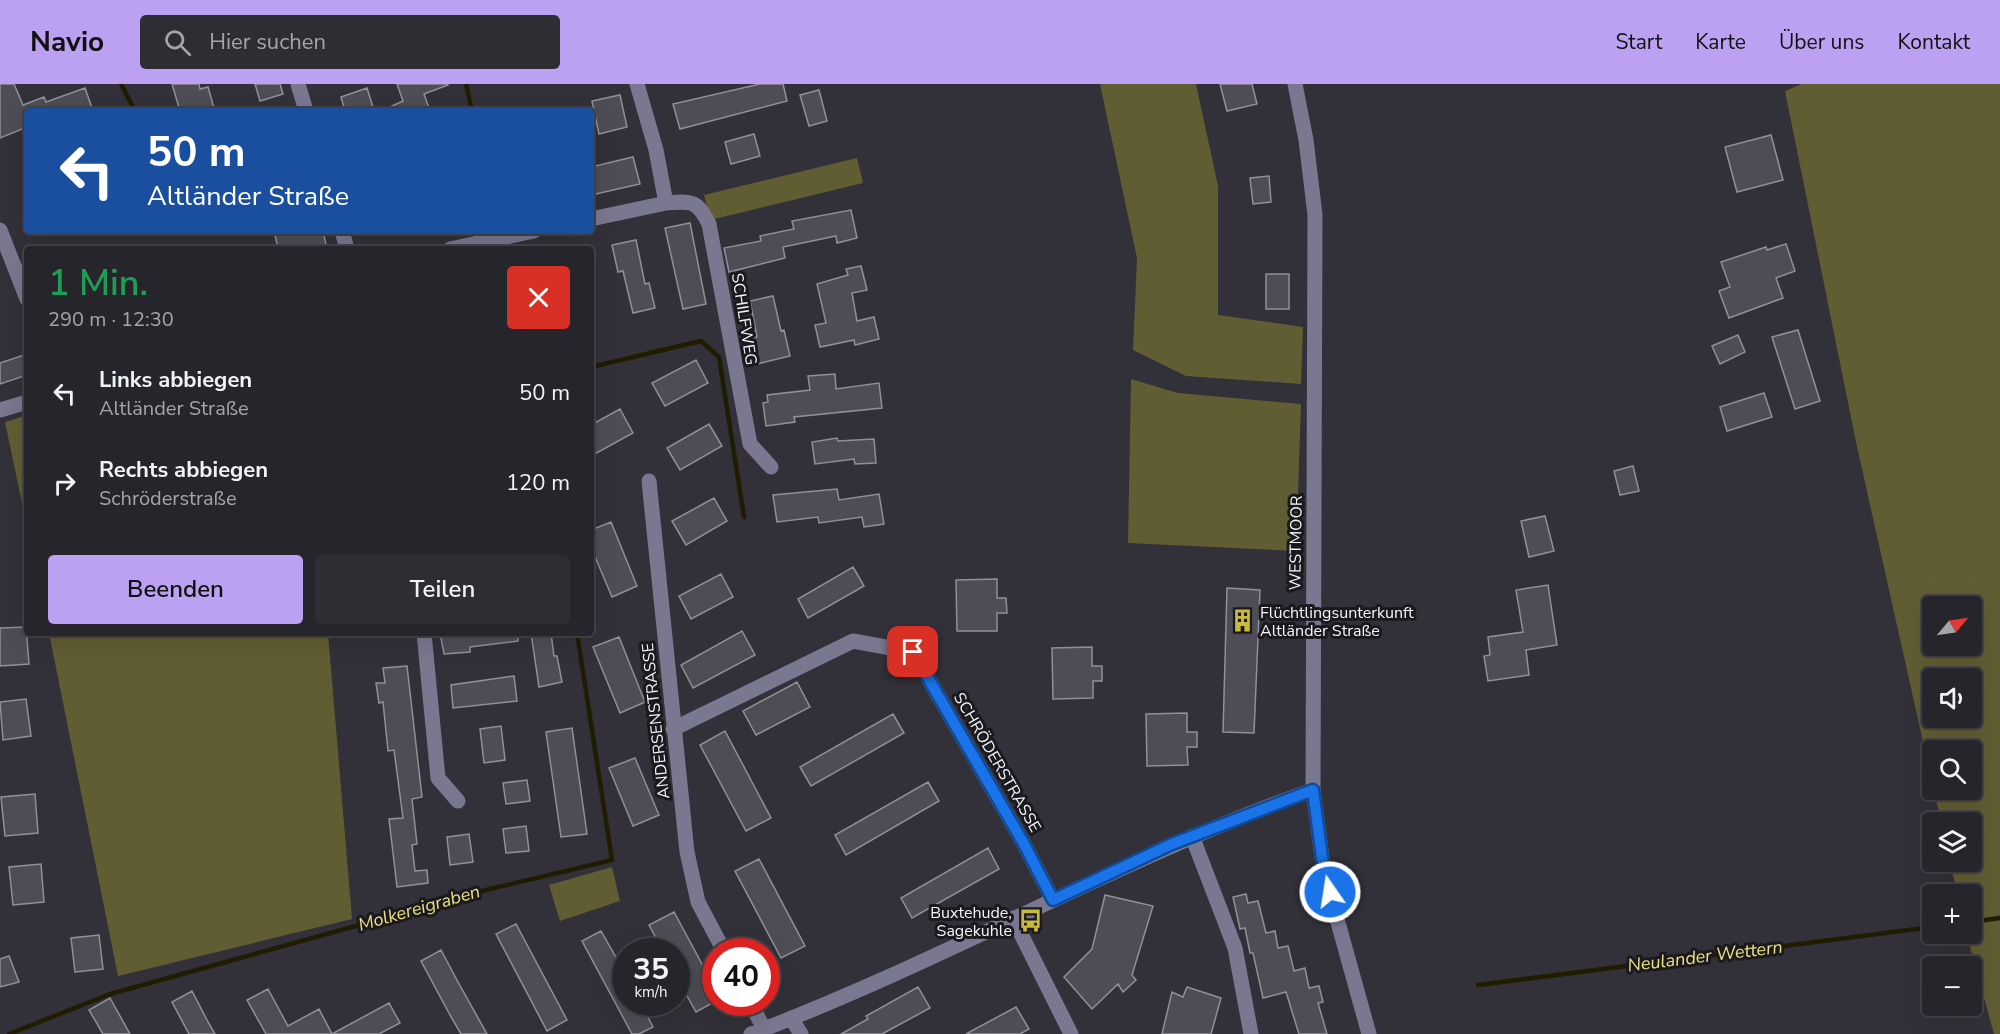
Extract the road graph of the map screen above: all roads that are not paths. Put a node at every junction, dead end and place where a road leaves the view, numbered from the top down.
1 (298, 84) edge
2 (637, 84) edge
3 (1295, 84) edge
4 (305, 108) edge
5 (666, 203) junction
6 (594, 218) edge
7 (0, 230) edge
8 (520, 234) edge
9 (464, 246) edge
10 (24, 291) edge
11 (24, 403) edge
12 (0, 410) edge
13 (771, 467) dead end
14 (649, 481) dead end
15 (424, 636) edge
16 (673, 729) junction
17 (1313, 790) junction
18 (458, 801) dead end
19 (1192, 836) junction
20 (1053, 900) junction
21 (1013, 918) junction
22 (717, 938) edge
23 (753, 1016) edge
24 (792, 1018) junction
25 (757, 1031) edge
26 (801, 1034) edge
27 (1071, 1034) edge
28 (1251, 1034) edge
29 (1369, 1034) edge

1 - 4 street
2 - 5 street
3 - 17 street, WESTMOOR
5 - 6 street
5 - 13 street, SCHILFWEG
7 - 10 street
8 - 9 street
11 - 12 street
14 - 16 street, ANDERSENSTRASSE
15 - 18 street
16 - 20 street, SCHRÖDERSTRASSE
16 - 22 street, ANDERSENSTRASSE
17 - 19 street
17 - 29 street, WESTMOOR
19 - 20 street
19 - 28 street
20 - 21 street
21 - 24 street
21 - 27 street
23 - 25 street
24 - 25 street
24 - 26 street

